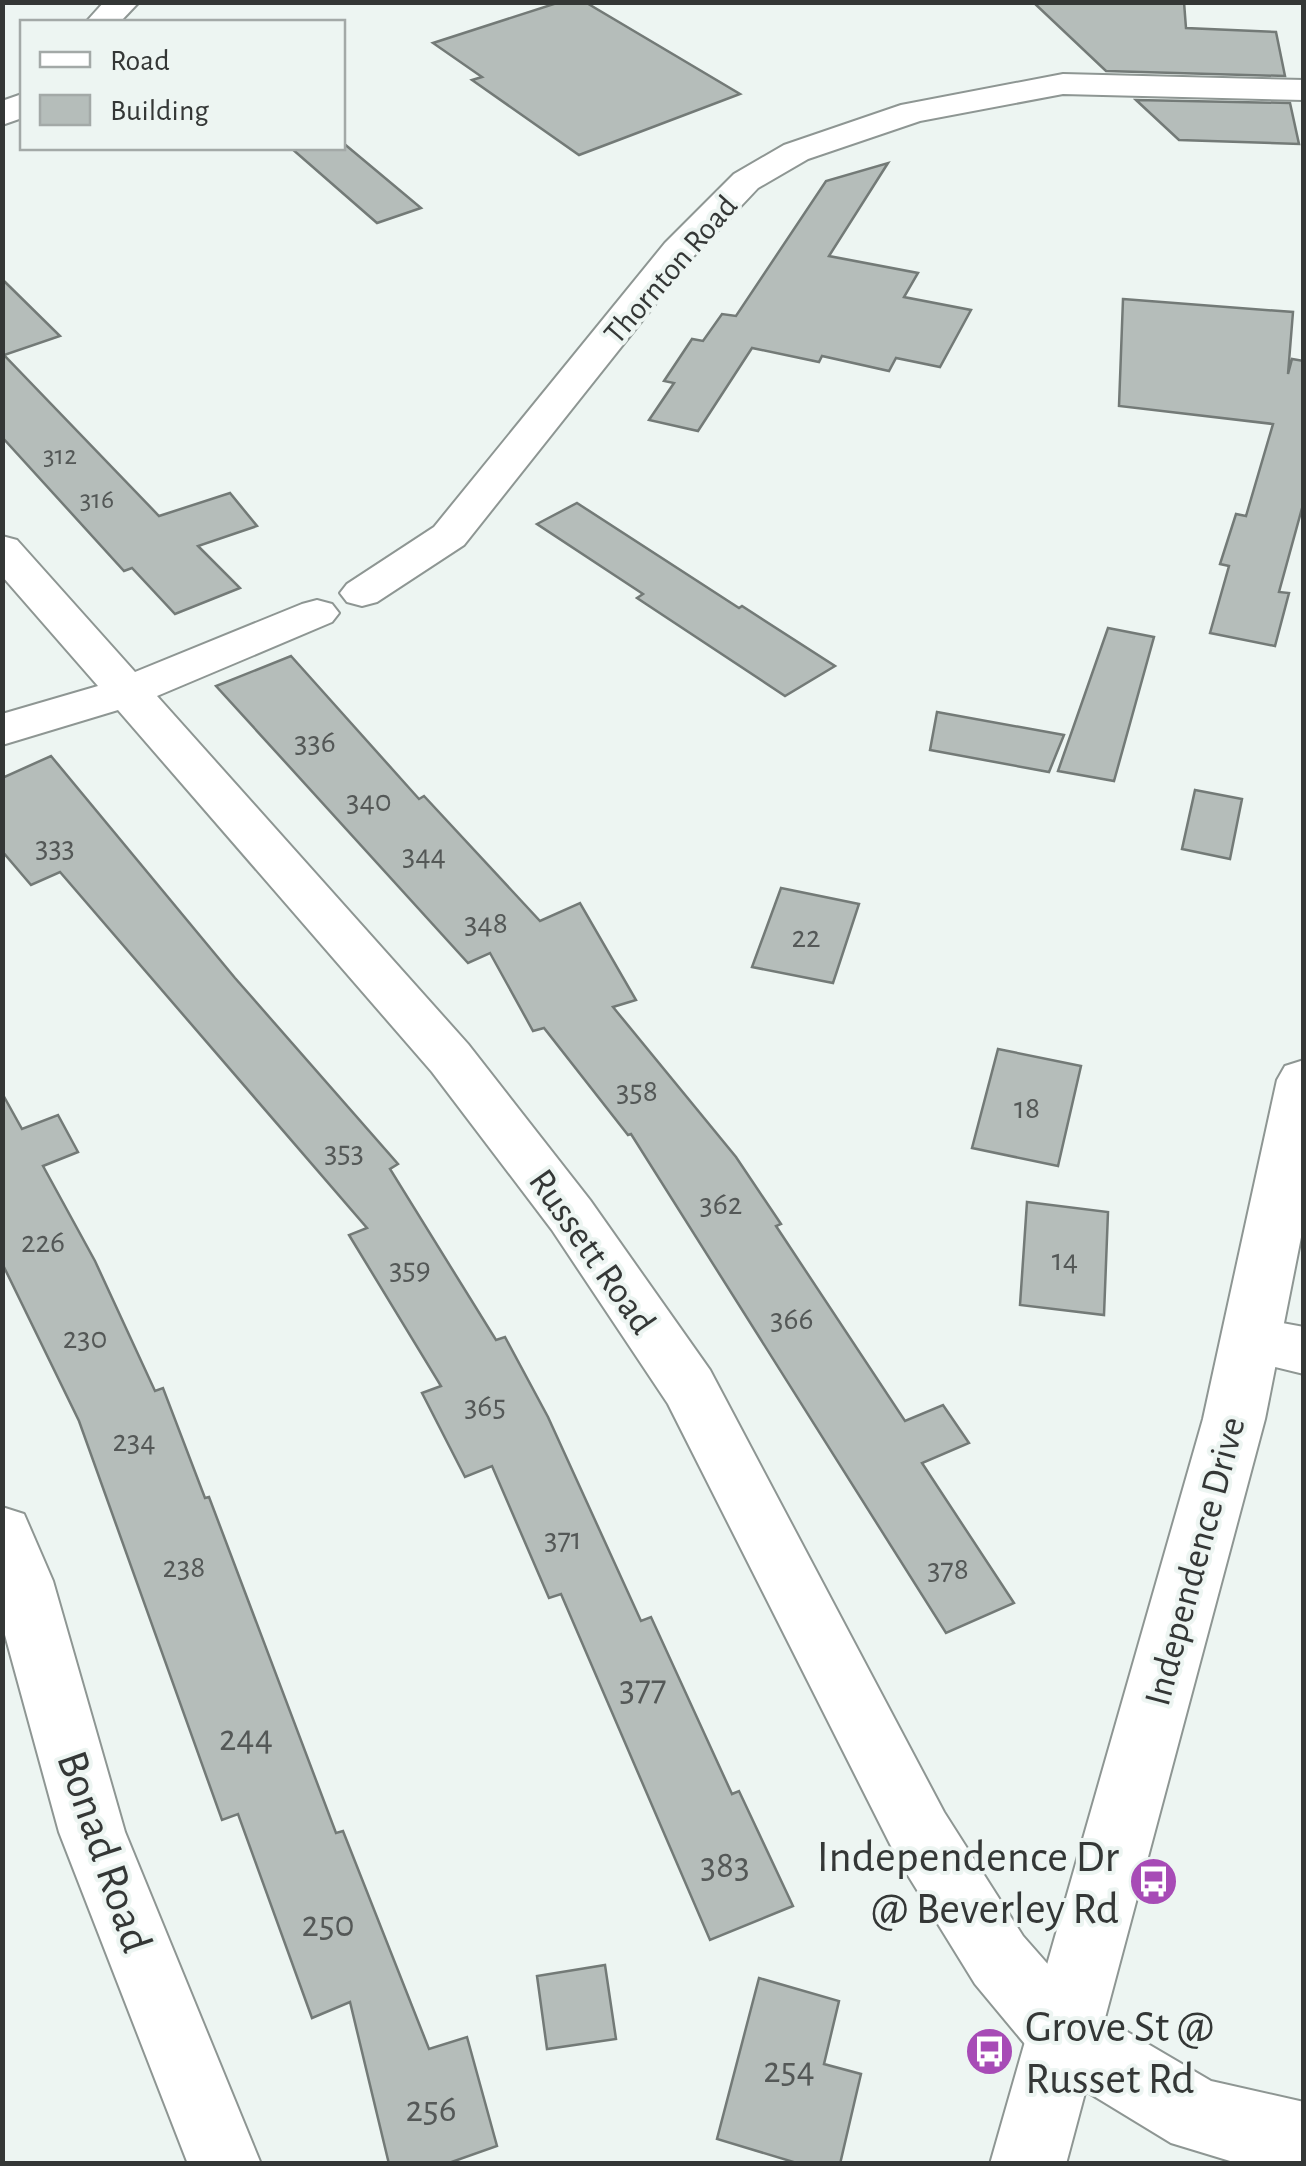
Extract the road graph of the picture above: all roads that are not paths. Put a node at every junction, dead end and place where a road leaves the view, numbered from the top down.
1 (124, 2) edge
2 (104, 20) edge
3 (1304, 90) edge
4 (2, 549) edge
5 (362, 593) dead end
6 (317, 613) dead end
7 (126, 692) junction
8 (2, 730) edge
9 (1304, 1080) edge
10 (1277, 1346) edge
11 (2, 1534) edge
12 (1064, 2036) junction
13 (1304, 2140) edge
14 (224, 2164) edge
15 (1028, 2164) edge

1 - 2 street
3 - 5 street, Thornton Road
4 - 7 street, Russett Road
6 - 7 street
7 - 8 street
7 - 12 street, Russett Road
9 - 10 main road, Independence Drive
10 - 12 main road, Independence Drive
11 - 14 street, Bonad Road
12 - 13 main road
12 - 15 main road, Independence Drive

